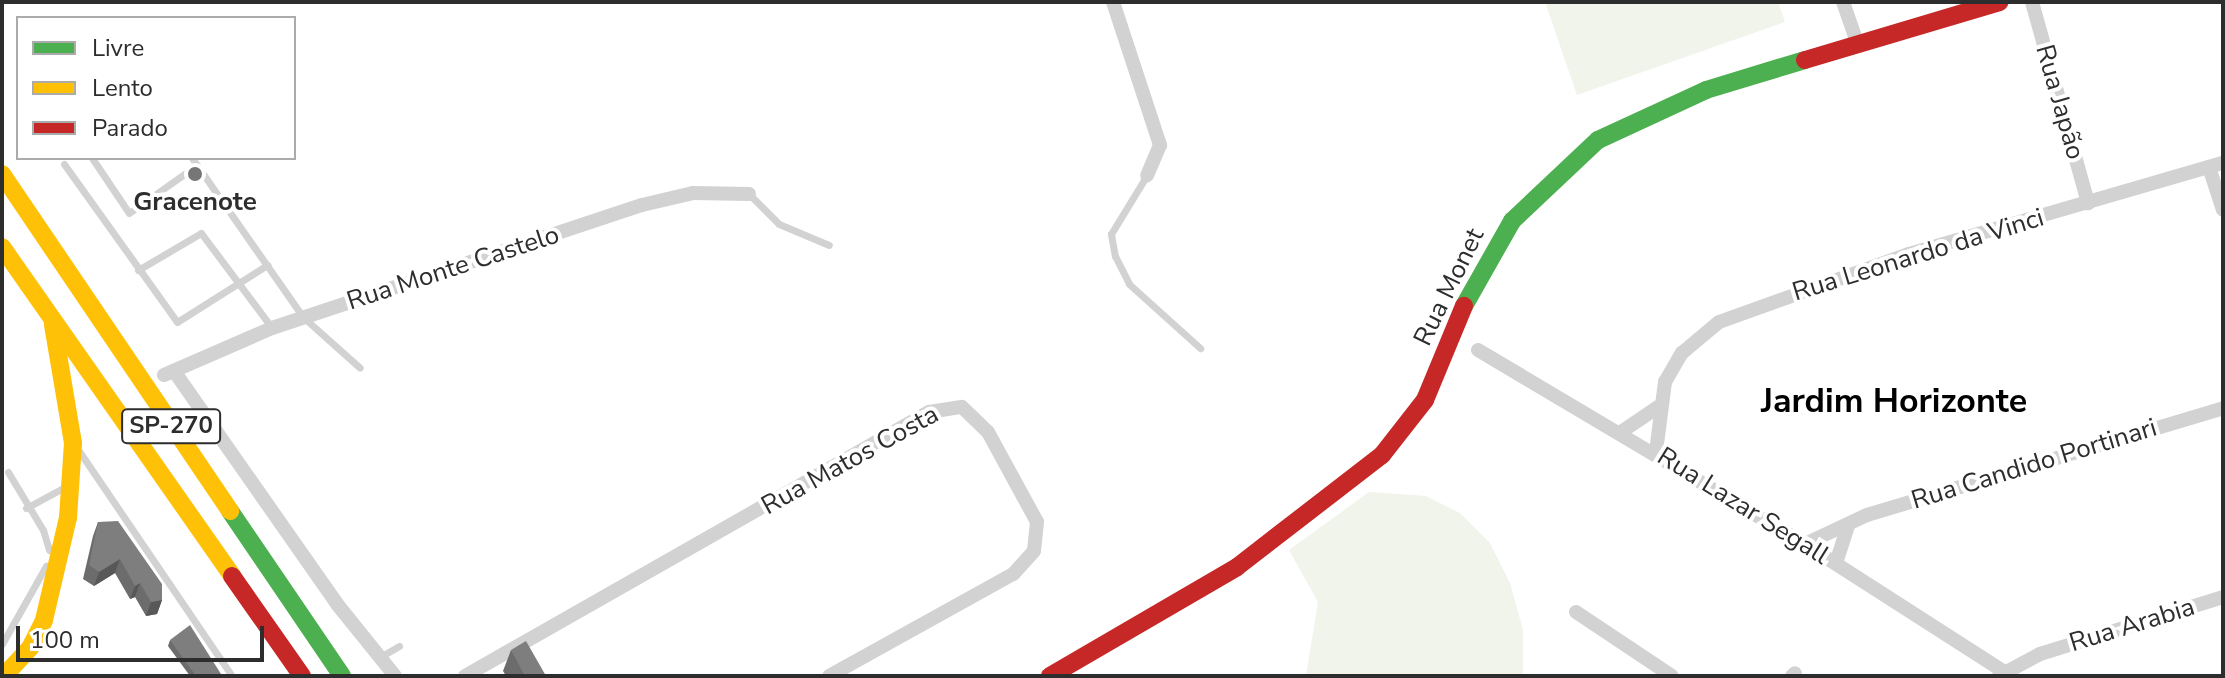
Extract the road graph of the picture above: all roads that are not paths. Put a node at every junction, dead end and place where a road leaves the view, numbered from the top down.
1 (1113, 2) edge
2 (1843, 2) edge
3 (2000, 2) edge
4 (2032, 2) edge
5 (1858, 45) junction
6 (93, 160) edge
7 (195, 162) edge
8 (64, 164) dead end
9 (2216, 165) edge
10 (2, 174) edge
11 (1147, 175) joint
12 (749, 194) joint
13 (2088, 203) junction
14 (2223, 210) edge
15 (829, 245) dead end
16 (2, 247) edge
17 (267, 265) junction
18 (138, 270) junction
19 (241, 282) junction
20 (51, 317) junction
21 (303, 317) junction
22 (272, 328) junction
23 (1200, 348) dead end
24 (1478, 350) dead end
25 (129, 361) junction
26 (360, 368) dead end
27 (169, 373) junction
28 (1658, 407) junction
29 (159, 408) junction
30 (2223, 408) edge
31 (1621, 432) junction
32 (73, 443) junction
33 (1656, 452) junction
34 (8, 472) dead end
35 (70, 484) junction
36 (26, 508) junction
37 (1848, 526) junction
38 (1805, 544) junction
39 (1836, 563) junction
40 (2223, 597) edge
41 (1576, 612) dead end
42 (2, 644) edge
43 (399, 646) dead end
44 (380, 657) junction
45 (2001, 674) edge
46 (4, 676) edge
47 (232, 676) edge
48 (302, 676) edge
49 (342, 676) edge
50 (395, 676) edge
51 (465, 676) edge
52 (829, 676) edge
53 (1050, 676) edge
54 (1672, 676) edge

1 - 11 street
2 - 5 street
3 - 5 main road, Rua Monet
4 - 13 street, Rua Japão
5 - 53 main road, Rua Monet
6 - 7 lane
7 - 17 lane
8 - 18 lane
9 - 13 street, Rua Leonardo da Vinci
9 - 14 street
10 - 25 main road, SP-270
11 - 23 lane
12 - 15 lane
12 - 21 street, Rua Monte Castelo
13 - 28 street, Rua Leonardo da Vinci
16 - 20 main road, SP-270
17 - 19 lane
17 - 21 lane
18 - 19 lane
18 - 19 lane
19 - 22 lane
20 - 32 main road
20 - 48 main road, SP-270
21 - 22 street, Rua Monte Castelo
21 - 26 lane
22 - 27 street, Rua Monte Castelo
24 - 31 street, Rua Lazar Segall
25 - 27 street
25 - 29 main road, SP-270
27 - 29 street
27 - 44 street
28 - 31 street
28 - 33 street, Rua Leonardo da Vinci
29 - 49 main road, SP-270
30 - 37 street, Rua Candido Portinari
31 - 33 street, Rua Lazar Segall
32 - 35 main road
32 - 47 lane
33 - 38 street, Rua Lazar Segall
34 - 36 lane
35 - 36 lane
35 - 46 main road
36 - 42 lane
37 - 38 street, Rua Candido Portinari
37 - 39 street
38 - 39 street, Rua Lazar Segall
39 - 45 street, Rua Lazar Segall
40 - 45 street, Rua Arabia
41 - 54 street
43 - 44 lane
44 - 50 street
51 - 52 street, Rua Matos Costa

